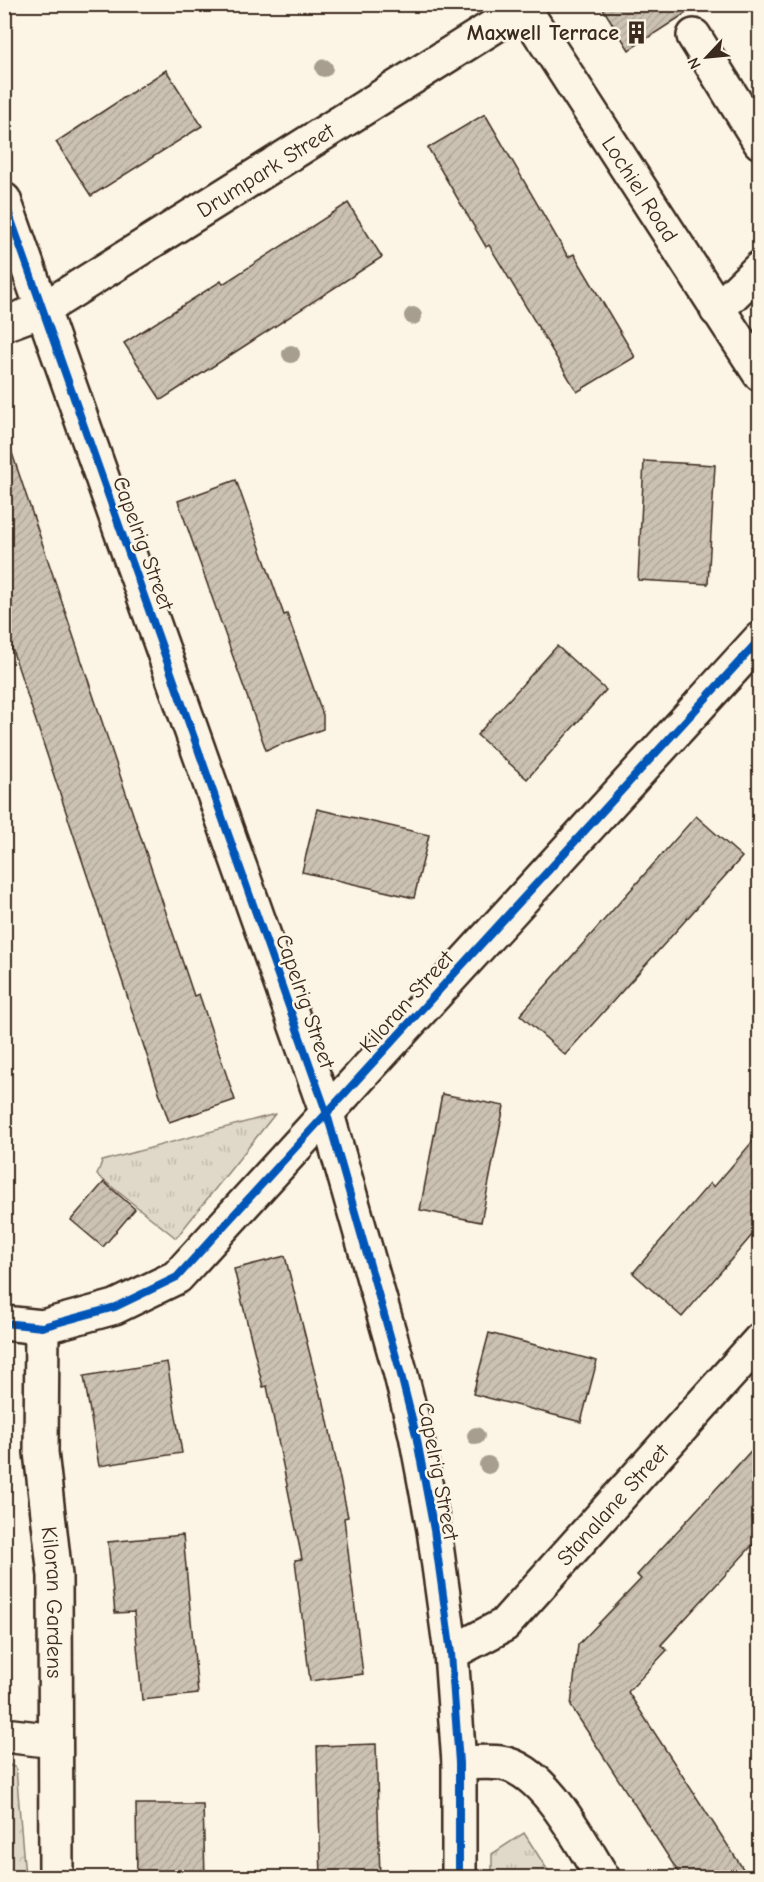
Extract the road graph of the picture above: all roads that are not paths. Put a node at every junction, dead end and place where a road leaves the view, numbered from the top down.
1 (522, 6) edge
2 (694, 36) dead end
3 (759, 142) edge
4 (4, 200) edge
5 (759, 268) edge
6 (42, 310) junction
7 (717, 310) junction
8 (4, 324) edge
9 (759, 374) edge
10 (759, 639) edge
11 (327, 1114) junction
12 (4, 1323) edge
13 (42, 1327) junction
14 (759, 1340) edge
15 (451, 1653) junction
16 (4, 1735) edge
17 (55, 1741) junction
18 (459, 1763) junction
19 (56, 1878) edge
20 (459, 1878) edge
21 (603, 1878) edge

1 - 6 street, Drumpark Street
1 - 7 street, Lochiel Road
2 - 3 street
4 - 6 street, Capelrig Street
5 - 7 street
6 - 8 street, Drumpark Street
6 - 11 street, Capelrig Street
7 - 9 street, Lochiel Road
10 - 11 street, Kiloran Street
11 - 13 street, Kiloran Street
11 - 15 street, Capelrig Street
12 - 13 street, Kiloran Street
13 - 17 street, Kiloran Gardens
14 - 15 street, Stanalane Street
15 - 18 street, Capelrig Street
16 - 17 street
17 - 19 street, Kiloran Gardens
18 - 20 street, Capelrig Street
18 - 21 street

